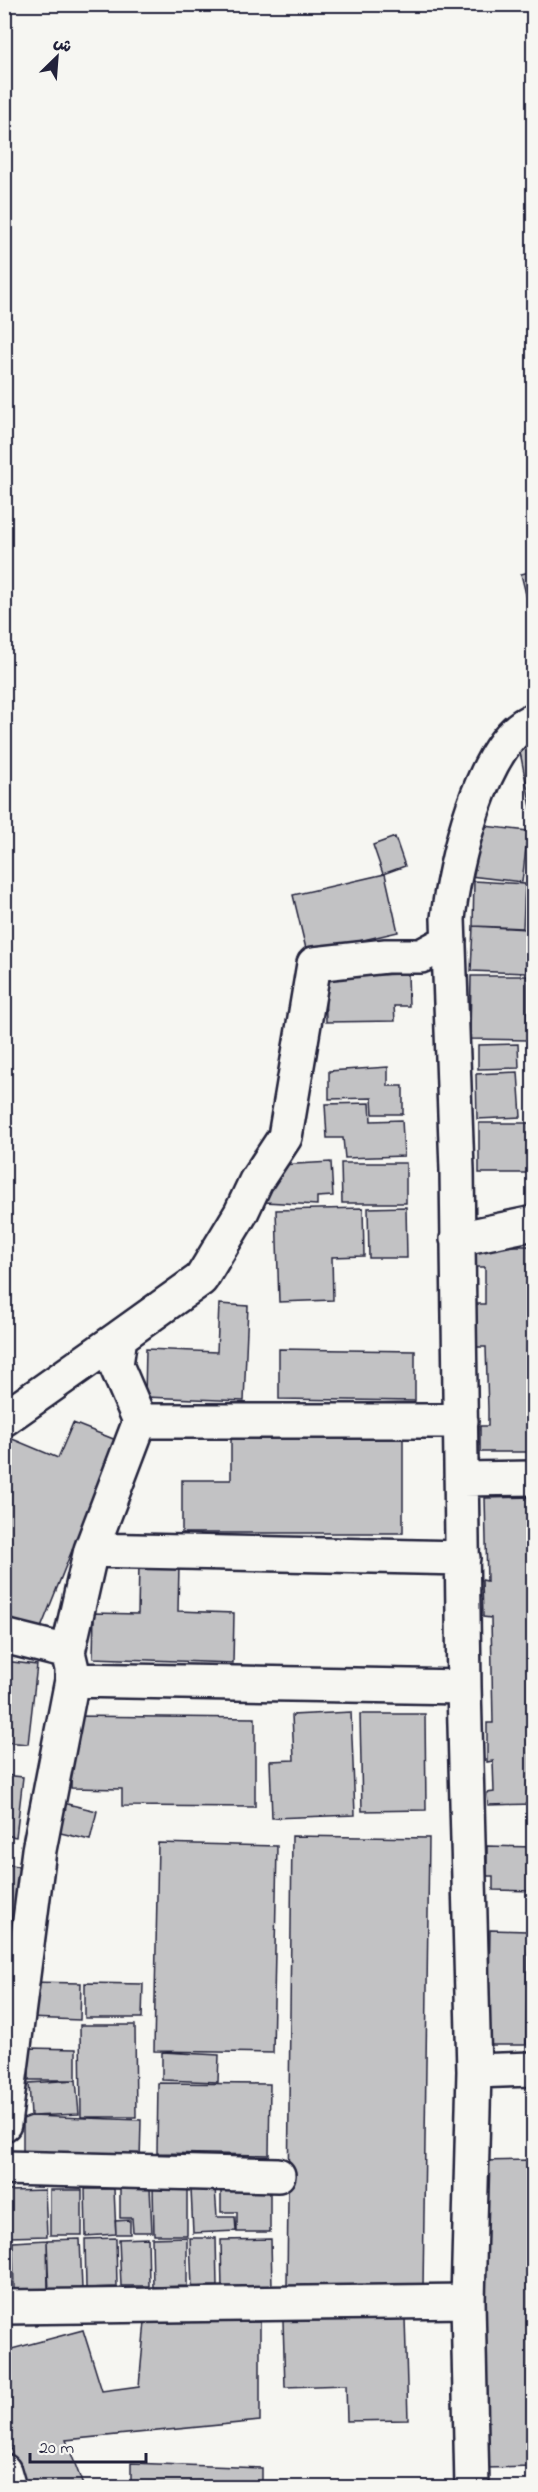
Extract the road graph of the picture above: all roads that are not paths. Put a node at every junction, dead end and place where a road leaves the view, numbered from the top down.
1 (534, 720) edge
2 (449, 940) junction
3 (534, 1223) edge
4 (457, 1239) junction
5 (120, 1337) junction
6 (4, 1419) edge
7 (461, 1420) junction
8 (140, 1421) junction
9 (534, 1478) edge
10 (462, 1479) junction
11 (91, 1550) junction
12 (463, 1558) junction
13 (4, 1636) edge
14 (70, 1666) junction
15 (464, 1687) junction
16 (534, 2069) edge
17 (474, 2072) junction
18 (4, 2124) edge
19 (4, 2168) edge
20 (278, 2175) dead end
21 (468, 2301) junction
22 (4, 2307) edge
23 (4, 2470) edge
24 (9, 2487) edge
25 (472, 2487) edge

1 - 2 street
2 - 4 street
2 - 5 street
3 - 4 street
4 - 7 street
5 - 6 street
5 - 8 street
7 - 8 street
7 - 10 street
8 - 11 street
9 - 10 street
10 - 12 street
11 - 12 street
11 - 14 street
12 - 15 street
13 - 14 street
14 - 15 street
14 - 18 street
15 - 17 street
16 - 17 street
17 - 21 street
19 - 20 street
21 - 22 street
21 - 25 street
23 - 24 street

